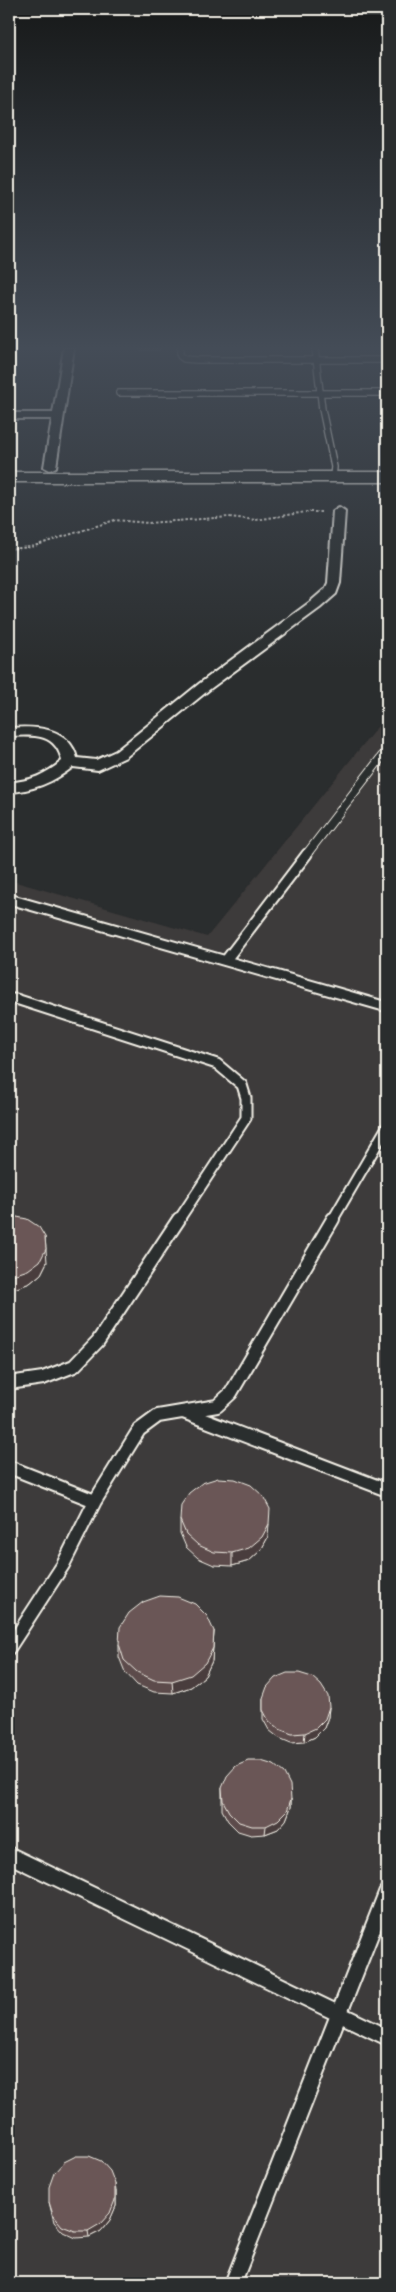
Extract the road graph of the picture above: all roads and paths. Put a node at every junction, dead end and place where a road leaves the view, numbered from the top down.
1 (52, 455) edge
2 (330, 455) edge
3 (9, 467) edge
4 (50, 467) junction
5 (387, 468) edge
6 (333, 472) junction
7 (9, 477) edge
8 (387, 477) edge
9 (339, 511) joint
10 (9, 550) edge
11 (9, 732) edge
12 (387, 750) edge
13 (70, 762) junction
14 (9, 787) edge
15 (9, 899) edge
16 (226, 960) junction
17 (9, 999) edge
18 (387, 1007) edge
19 (387, 1127) edge
20 (9, 1383) edge
21 (180, 1411) junction
22 (9, 1468) edge
23 (387, 1490) edge
24 (95, 1501) junction
25 (9, 1648) edge
26 (9, 1855) edge
27 (387, 1892) edge
28 (339, 2014) junction
29 (387, 2037) edge
30 (233, 2283) edge

1 - 4 street
2 - 6 lane
3 - 4 highway
4 - 6 highway
5 - 6 highway
6 - 7 highway
6 - 8 highway
9 - 10 path
9 - 13 street
11 - 13 street
12 - 16 lane
13 - 14 street
15 - 16 lane
16 - 18 lane
17 - 20 lane
19 - 21 lane
21 - 23 lane
21 - 24 lane
22 - 24 lane
24 - 25 lane
26 - 28 lane
27 - 28 lane
28 - 29 lane
28 - 30 lane

